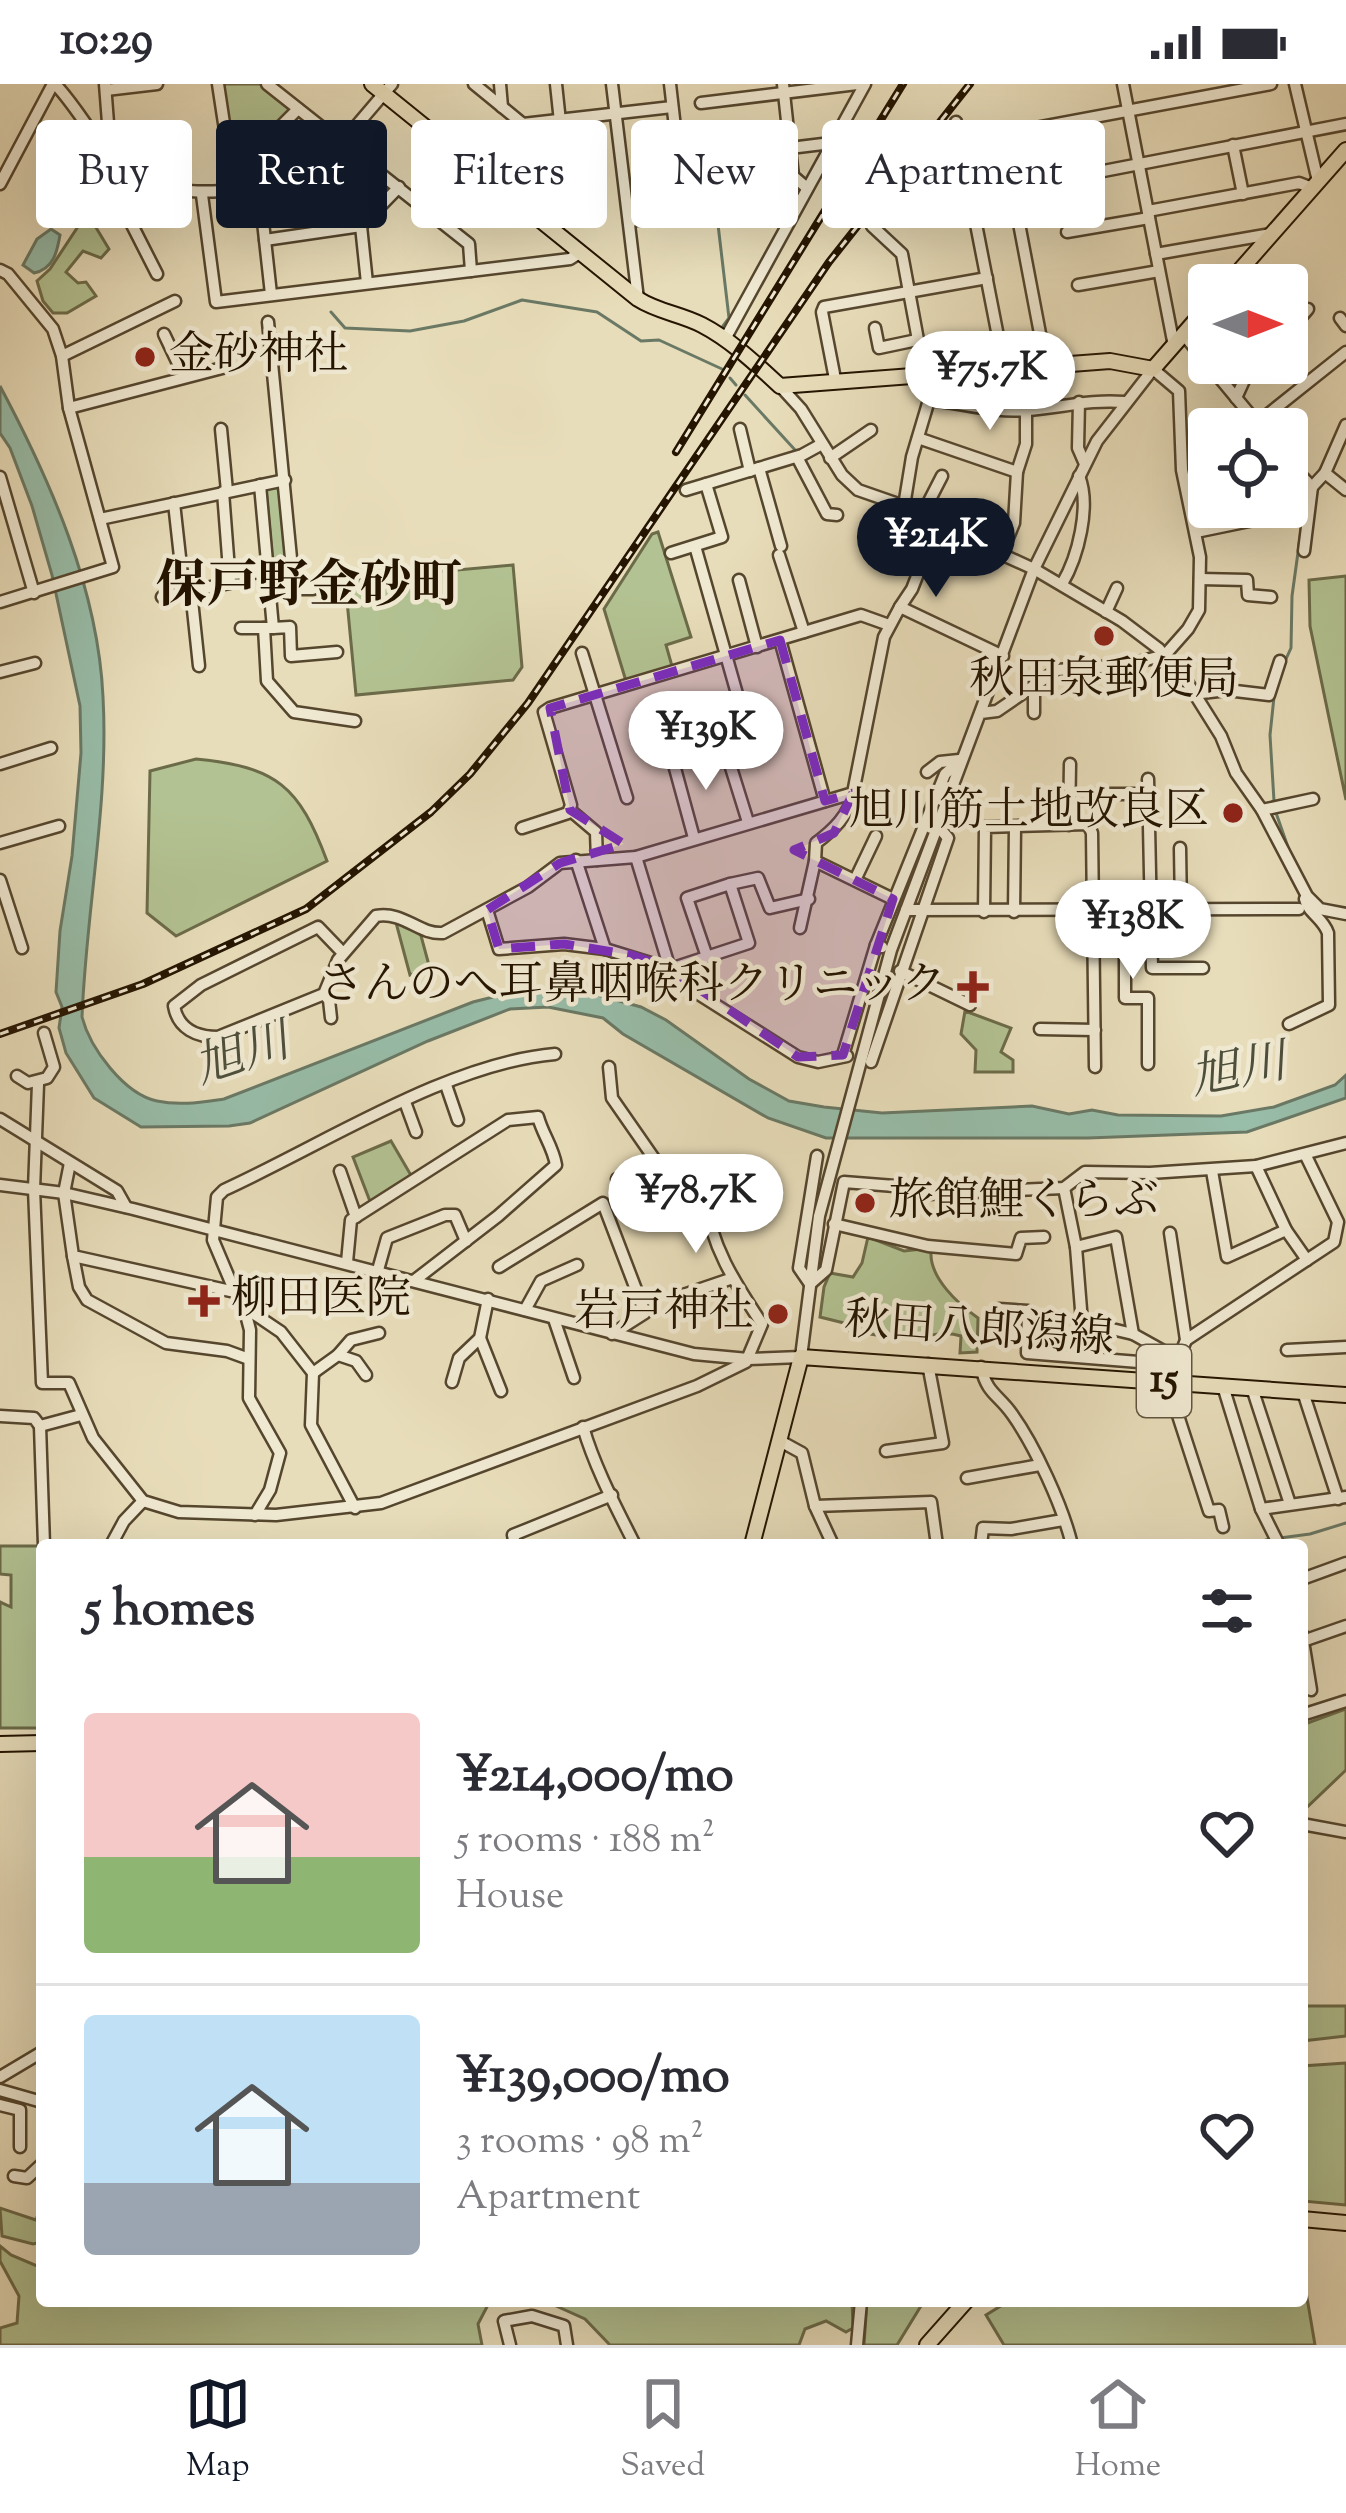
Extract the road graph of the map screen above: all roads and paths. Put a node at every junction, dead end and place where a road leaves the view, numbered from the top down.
1 (54, 84) edge
2 (157, 84) edge
3 (218, 84) edge
4 (267, 84) edge
5 (474, 84) edge
6 (500, 84) edge
7 (556, 84) edge
8 (612, 84) edge
9 (670, 84) edge
10 (861, 84) edge
11 (1123, 84) edge
12 (1180, 84) edge
13 (1270, 84) edge
14 (1295, 84) edge
15 (145, 85) edge
16 (105, 87) edge
17 (383, 87) edge
18 (1241, 87) edge
19 (784, 89) edge
20 (1183, 101) junction
21 (701, 103) dead end
22 (502, 107) junction
23 (672, 107) junction
24 (298, 109) junction
25 (1128, 112) junction
26 (616, 113) junction
27 (83, 120) edge
28 (110, 120) edge
29 (223, 120) edge
30 (287, 120) edge
31 (312, 120) edge
32 (359, 120) edge
33 (422, 120) edge
34 (518, 120) edge
35 (560, 120) joint
36 (788, 120) edge
37 (843, 120) edge
38 (1082, 120) edge
39 (1346, 124) edge
40 (1305, 132) junction
41 (1233, 146) junction
42 (1346, 150) edge
43 (822, 159) edge
44 (1139, 164) junction
45 (1340, 167) edge
46 (1105, 171) edge
47 (387, 178) edge
48 (798, 180) edge
49 (0, 184) edge
50 (1315, 185) junction
51 (399, 187) junction
52 (806, 188) junction
53 (192, 192) edge
54 (216, 192) edge
55 (1243, 194) junction
56 (202, 195) junction
57 (411, 196) edge
58 (387, 199) edge
59 (800, 200) joint
60 (1148, 214) junction
61 (628, 221) junction
62 (134, 228) edge
63 (264, 228) edge
64 (347, 228) edge
65 (361, 228) edge
66 (451, 228) edge
67 (554, 228) edge
68 (874, 228) edge
69 (977, 228) edge
70 (1020, 228) edge
71 (1066, 232) dead end
72 (1272, 234) junction
73 (265, 240) junction
74 (581, 252) junction
75 (1156, 254) junction
76 (1246, 264) edge
77 (0, 270) edge
78 (471, 271) junction
79 (1159, 272) junction
80 (157, 274) dead end
81 (987, 278) junction
82 (367, 283) junction
83 (1078, 286) dead end
84 (908, 292) junction
85 (271, 294) junction
86 (638, 299) junction
87 (175, 301) dead end
88 (268, 322) dead end
89 (875, 328) dead end
90 (1188, 330) edge
91 (164, 334) dead end
92 (725, 339) junction
93 (917, 340) junction
94 (1179, 341) junction
95 (1346, 352) edge
96 (62, 356) junction
97 (1046, 365) junction
98 (226, 367) dead end
99 (1004, 367) junction
100 (1153, 369) junction
101 (924, 372) junction
102 (184, 376) junction
103 (835, 379) junction
104 (1242, 384) edge
105 (780, 386) junction
106 (1236, 398) junction
107 (1079, 402) junction
108 (1124, 402) junction
109 (69, 408) junction
110 (1245, 408) edge
111 (1281, 408) edge
112 (1026, 410) junction
113 (1346, 425) edge
114 (221, 428) dead end
115 (740, 429) dead end
116 (871, 430) dead end
117 (918, 437) junction
118 (822, 444) junction
119 (797, 457) junction
120 (830, 458) junction
121 (754, 469) junction
122 (1082, 470) junction
123 (1017, 472) junction
124 (1325, 473) junction
125 (0, 476) edge
126 (942, 476) dead end
127 (285, 480) junction
128 (1308, 483) edge
129 (260, 484) junction
130 (706, 484) junction
131 (1312, 487) junction
132 (686, 490) dead end
133 (1308, 490) edge
134 (1346, 490) edge
135 (225, 491) junction
136 (174, 502) junction
137 (904, 506) junction
138 (838, 515) dead end
139 (922, 515) junction
140 (100, 519) junction
141 (937, 525) junction
142 (1215, 528) edge
143 (1196, 532) junction
144 (695, 546) junction
145 (1304, 550) dead end
146 (671, 554) dead end
147 (1001, 555) junction
148 (1034, 569) junction
149 (292, 571) junction
150 (267, 573) junction
151 (229, 574) junction
152 (1200, 579) junction
153 (739, 580) dead end
154 (1062, 584) junction
155 (1117, 588) dead end
156 (314, 589) dead end
157 (187, 592) junction
158 (34, 593) junction
159 (163, 597) dead end
160 (1271, 597) dead end
161 (0, 602) edge
162 (900, 608) junction
163 (1106, 612) junction
164 (889, 625) junction
165 (241, 628) dead end
166 (268, 628) junction
167 (804, 632) junction
168 (780, 640) junction
169 (757, 647) junction
170 (338, 652) dead end
171 (582, 653) dead end
172 (1165, 655) junction
173 (727, 656) junction
174 (1003, 656) junction
175 (1280, 661) dead end
176 (34, 663) dead end
177 (199, 666) dead end
178 (0, 672) edge
179 (1034, 685) junction
180 (595, 694) junction
181 (1193, 694) junction
182 (761, 709) dead end
183 (981, 713) junction
184 (1034, 713) dead end
185 (355, 721) dead end
186 (724, 745) dead end
187 (51, 748) dead end
188 (962, 760) junction
189 (673, 761) dead end
190 (0, 764) edge
191 (1070, 764) dead end
192 (927, 772) dead end
193 (1148, 779) dead end
194 (853, 793) junction
195 (1096, 794) dead end
196 (1148, 794) junction
197 (627, 798) dead end
198 (1312, 799) dead end
199 (825, 801) junction
200 (1270, 807) junction
201 (570, 810) junction
202 (748, 822) junction
203 (1069, 825) junction
204 (59, 826) dead end
205 (938, 826) junction
206 (1016, 827) junction
207 (522, 828) dead end
208 (876, 836) dead end
209 (694, 838) junction
210 (0, 843) edge
211 (1180, 848) dead end
212 (636, 857) junction
213 (576, 860) junction
214 (597, 860) junction
215 (815, 860) junction
216 (0, 880) edge
217 (855, 880) junction
218 (730, 884) junction
219 (1307, 896) junction
220 (809, 898) junction
221 (893, 899) junction
222 (1299, 909) dead end
223 (487, 910) junction
224 (906, 910) junction
225 (1125, 910) junction
226 (1153, 910) junction
227 (1181, 910) junction
228 (920, 911) junction
229 (1094, 911) junction
230 (984, 912) junction
231 (1014, 912) junction
232 (1346, 914) edge
233 (800, 928) dead end
234 (876, 945) junction
235 (22, 948) dead end
236 (605, 949) junction
237 (891, 950) junction
238 (343, 953) junction
239 (706, 957) junction
240 (1203, 968) dead end
241 (670, 969) junction
242 (900, 971) junction
243 (324, 994) junction
244 (970, 1005) dead end
245 (331, 1018) dead end
246 (1289, 1024) dead end
247 (1040, 1029) dead end
248 (1095, 1030) junction
249 (44, 1034) dead end
250 (555, 1054) dead end
251 (871, 1062) dead end
252 (1148, 1064) dead end
253 (609, 1067) dead end
254 (1095, 1067) dead end
255 (17, 1076) dead end
256 (38, 1084) junction
257 (446, 1085) junction
258 (405, 1102) junction
259 (0, 1119) edge
260 (458, 1120) dead end
261 (416, 1132) dead end
262 (39, 1140) junction
263 (1346, 1143) edge
264 (817, 1156) dead end
265 (1306, 1156) junction
266 (658, 1162) junction
267 (70, 1163) junction
268 (1256, 1166) junction
269 (340, 1171) dead end
270 (1212, 1171) junction
271 (617, 1179) dead end
272 (0, 1185) edge
273 (1064, 1188) junction
274 (34, 1189) junction
275 (64, 1193) junction
276 (126, 1207) junction
277 (356, 1217) junction
278 (834, 1224) junction
279 (212, 1228) junction
280 (1286, 1229) junction
281 (1170, 1233) dead end
282 (1044, 1237) dead end
283 (466, 1241) junction
284 (1076, 1247) junction
285 (74, 1256) junction
286 (1307, 1260) junction
287 (347, 1262) junction
288 (578, 1265) dead end
289 (499, 1267) dead end
290 (378, 1270) junction
291 (733, 1278) junction
292 (415, 1280) junction
293 (810, 1284) junction
294 (235, 1292) junction
295 (683, 1295) dead end
296 (488, 1299) junction
297 (244, 1307) junction
298 (999, 1309) dead end
299 (525, 1310) junction
300 (554, 1319) junction
301 (379, 1333) dead end
302 (612, 1334) junction
303 (1133, 1334) junction
304 (480, 1337) junction
305 (1186, 1340) junction
306 (1346, 1347) edge
307 (1287, 1350) dead end
308 (338, 1355) junction
309 (801, 1357) junction
310 (249, 1359) junction
311 (748, 1359) junction
312 (1178, 1359) junction
313 (928, 1364) junction
314 (981, 1367) junction
315 (1126, 1370) junction
316 (313, 1373) junction
317 (366, 1375) dead end
318 (574, 1378) dead end
319 (452, 1382) dead end
320 (1171, 1382) junction
321 (1223, 1386) junction
322 (1252, 1388) junction
323 (501, 1390) dead end
324 (1304, 1392) junction
325 (1346, 1395) edge
326 (82, 1415) junction
327 (7, 1416) edge
328 (40, 1426) junction
329 (583, 1427) junction
330 (780, 1441) junction
331 (886, 1451) dead end
332 (1040, 1465) junction
333 (967, 1478) dead end
334 (612, 1495) junction
335 (1342, 1498) edge
336 (143, 1502) junction
337 (1290, 1504) junction
338 (815, 1506) junction
339 (355, 1508) junction
340 (1261, 1509) junction
341 (255, 1515) junction
342 (1063, 1520) junction
343 (1223, 1527) dead end
344 (44, 1539) edge
345 (114, 1539) edge
346 (513, 1539) edge
347 (632, 1539) edge
348 (754, 1539) edge
349 (830, 1539) edge
350 (936, 1539) edge
351 (982, 1539) edge
352 (1070, 1539) edge
353 (1276, 1539) edge
354 (1346, 1563) edge
355 (1308, 1577) edge
356 (1346, 1626) edge
357 (1308, 1636) edge
358 (1308, 1677) edge
359 (1310, 1690) dead end
360 (1346, 1701) edge
361 (1308, 1713) edge
362 (36, 1743) edge
363 (0, 1744) edge
364 (1308, 1825) edge
365 (1346, 1832) edge
366 (36, 2056) edge
367 (0, 2077) edge
368 (0, 2090) edge
369 (36, 2100) edge
370 (0, 2105) edge
371 (20, 2147) dead end
372 (36, 2170) edge
373 (14, 2176) dead end
374 (1308, 2219) edge
375 (1346, 2223) edge
376 (860, 2307) edge
377 (961, 2307) edge
378 (510, 2345) edge
379 (567, 2345) edge
380 (857, 2345) edge
381 (927, 2345) edge

1 - 27 street
1 - 49 street
2 - 15 street
3 - 29 street
4 - 24 street
5 - 22 street
6 - 22 street
7 - 35 street
8 - 26 street
9 - 23 street
10 - 19 street
10 - 37 street
11 - 25 street
12 - 20 street
13 - 18 street
14 - 40 street
15 - 16 street
16 - 28 street
17 - 32 street
17 - 33 main road
18 - 20 street
19 - 21 street
19 - 36 street
20 - 25 street
22 - 34 street
23 - 26 street
23 - 61 street
24 - 30 street
24 - 31 street
25 - 38 street
25 - 44 street
26 - 35 street
26 - 61 street
39 - 40 street
40 - 41 street
40 - 50 street
41 - 44 street
41 - 55 street
42 - 45 main road
43 - 52 street
44 - 46 street
44 - 60 street
45 - 50 main road
47 - 51 street
48 - 52 street
50 - 55 street
50 - 72 main road
51 - 57 street
51 - 58 street
52 - 59 street
53 - 56 street
54 - 56 street
55 - 60 street
56 - 85 street
59 - 92 street
60 - 71 street
60 - 75 street
61 - 86 street
62 - 80 street
63 - 73 street
64 - 73 street
65 - 82 street
66 - 78 street
67 - 74 main road
68 - 84 street
69 - 81 street
70 - 97 street
72 - 75 street
72 - 76 main road
73 - 85 street
74 - 78 street
74 - 86 main road
75 - 79 street
77 - 96 street
78 - 82 street
79 - 83 street
79 - 94 street
81 - 84 street
81 - 99 street
82 - 85 street
84 - 93 street
84 - 103 street
86 - 92 main road
87 - 96 street
88 - 127 street
89 - 93 street
90 - 94 main road
91 - 102 street
92 - 105 main road
93 - 101 street
94 - 100 main road
94 - 106 street
95 - 111 street
96 - 109 street
97 - 99 main road
97 - 100 main road
98 - 102 street
99 - 101 main road
100 - 108 street
100 - 143 street
101 - 103 main road
102 - 109 street
103 - 105 main road
104 - 106 street
105 - 118 street
106 - 110 street
107 - 108 street
107 - 112 street
107 - 122 street
108 - 122 street
109 - 140 street
112 - 117 street
112 - 123 street
113 - 124 street
114 - 135 street
115 - 121 street
116 - 120 street
117 - 123 street
117 - 137 street
118 - 119 street
118 - 120 street
119 - 121 street
119 - 138 street
120 - 137 street
121 - 130 street
121 - 167 street
122 - 148 street
122 - 154 street
123 - 147 street
124 - 131 street
124 - 134 street
125 - 158 street
126 - 139 street
127 - 129 street
127 - 149 street
128 - 131 street
129 - 135 street
129 - 150 street
130 - 132 street
130 - 144 street
131 - 133 street
131 - 145 street
135 - 136 street
135 - 151 street
136 - 140 street
136 - 157 street
137 - 139 street
139 - 141 street
140 - 158 street
141 - 147 street
141 - 162 street
142 - 143 street
143 - 152 street
144 - 146 street
144 - 173 street
147 - 148 street
148 - 154 street
148 - 174 street
149 - 150 street
149 - 156 street
150 - 151 street
150 - 166 street
151 - 157 street
152 - 160 street
152 - 172 street
153 - 169 street
154 - 163 street
155 - 163 street
157 - 159 street
157 - 177 street
158 - 161 street
162 - 164 street
162 - 174 street
163 - 172 street
164 - 167 street
164 - 194 street
165 - 166 street
166 - 170 street
166 - 185 street
167 - 168 street
168 - 169 street
168 - 199 street
169 - 173 street
171 - 180 street
172 - 179 street
172 - 181 street
173 - 180 street
173 - 182 street
174 - 183 street
175 - 181 street
176 - 178 street
179 - 183 street
179 - 184 street
180 - 197 street
180 - 201 street
181 - 200 street
183 - 188 street
186 - 202 street
187 - 190 street
188 - 192 street
188 - 205 street
188 - 221 street
189 - 209 street
191 - 203 street
193 - 196 street
194 - 199 street
194 - 215 street
195 - 196 street
196 - 226 street
198 - 200 street
199 - 202 street
200 - 219 street
201 - 207 street
201 - 214 street
202 - 209 street
203 - 206 street
203 - 229 street
204 - 210 street
205 - 224 street
205 - 228 street
206 - 230 street
206 - 231 street
208 - 217 street
209 - 212 street
211 - 227 street
212 - 214 street
212 - 241 street
213 - 214 street
213 - 223 street
213 - 236 street
215 - 217 street
215 - 220 street
216 - 235 street
217 - 221 street
218 - 220 street
218 - 239 street
218 - 239 street
219 - 232 street
219 - 246 street
220 - 233 street
221 - 234 street
222 - 227 street
223 - 236 street
223 - 238 street
224 - 228 street
224 - 237 street
225 - 226 street
225 - 229 street
225 - 252 street
226 - 227 street
226 - 240 street
228 - 230 street
228 - 242 street
229 - 231 street
229 - 248 street
230 - 231 street
234 - 237 street
234 - 241 street
236 - 241 street
237 - 293 street
238 - 243 street
238 - 243 street
239 - 241 street
242 - 244 street
242 - 251 street
243 - 245 street
247 - 248 street
248 - 254 street
249 - 256 street
250 - 257 street
253 - 266 street
255 - 256 street
256 - 262 street
257 - 258 street
257 - 260 street
258 - 261 street
258 - 279 street
259 - 262 street
262 - 267 street
262 - 274 street
263 - 265 street
264 - 293 street
265 - 268 street
265 - 286 street
266 - 271 street
266 - 291 street
267 - 275 street
267 - 276 street
268 - 270 street
268 - 280 street
269 - 277 street
270 - 273 street
270 - 280 street
272 - 274 street
273 - 278 street
273 - 284 street
274 - 275 street
274 - 326 street
275 - 276 street
275 - 285 street
276 - 279 street
277 - 283 street
277 - 287 street
278 - 282 street
278 - 293 street
279 - 287 street
279 - 294 street
280 - 286 street
281 - 305 street
283 - 290 street
283 - 292 street
284 - 303 street
284 - 303 street
285 - 294 street
285 - 310 street
286 - 305 street
287 - 290 street
288 - 299 street
289 - 302 street
290 - 292 street
291 - 295 street
291 - 311 street
292 - 296 street
293 - 309 street
294 - 297 street
296 - 299 street
296 - 304 street
297 - 310 street
297 - 316 street
298 - 315 street
299 - 300 street
300 - 302 street
300 - 318 street
301 - 308 street
302 - 311 street
303 - 312 street
304 - 319 street
304 - 323 street
305 - 312 street
306 - 307 street
308 - 316 street
308 - 317 street
309 - 311 street
309 - 313 main road, 秋田八郎潟線 / 15
309 - 330 main road, 秋田八郎潟線
310 - 341 street
311 - 329 street
312 - 315 street
313 - 314 main road, 秋田八郎潟線 / 15
313 - 331 street
314 - 315 main road, 秋田八郎潟線 / 15
314 - 332 street
315 - 320 main road, 秋田八郎潟線 / 15
316 - 339 street
320 - 321 main road, 秋田八郎潟線 / 15
320 - 343 street
321 - 322 main road, 秋田八郎潟線 / 15
321 - 340 street
322 - 324 main road, 秋田八郎潟線 / 15
322 - 337 street
324 - 325 main road, 秋田八郎潟線 / 15
324 - 335 street
326 - 328 street
326 - 336 street
327 - 328 street
328 - 344 street
329 - 334 street
329 - 339 street
330 - 338 street
330 - 348 main road, 秋田八郎潟線
332 - 333 street
332 - 342 street
334 - 346 street
334 - 347 street
335 - 337 street
336 - 341 street
336 - 345 street
337 - 340 street
338 - 349 street
338 - 350 street
339 - 341 street
340 - 353 street
342 - 351 street
342 - 352 street
354 - 355 street
356 - 357 street
358 - 359 street
360 - 361 street
362 - 363 main road
364 - 365 street
366 - 367 street
368 - 369 street
370 - 371 street
372 - 373 street
374 - 375 main road
376 - 380 street
377 - 381 main road
378 - 379 street

